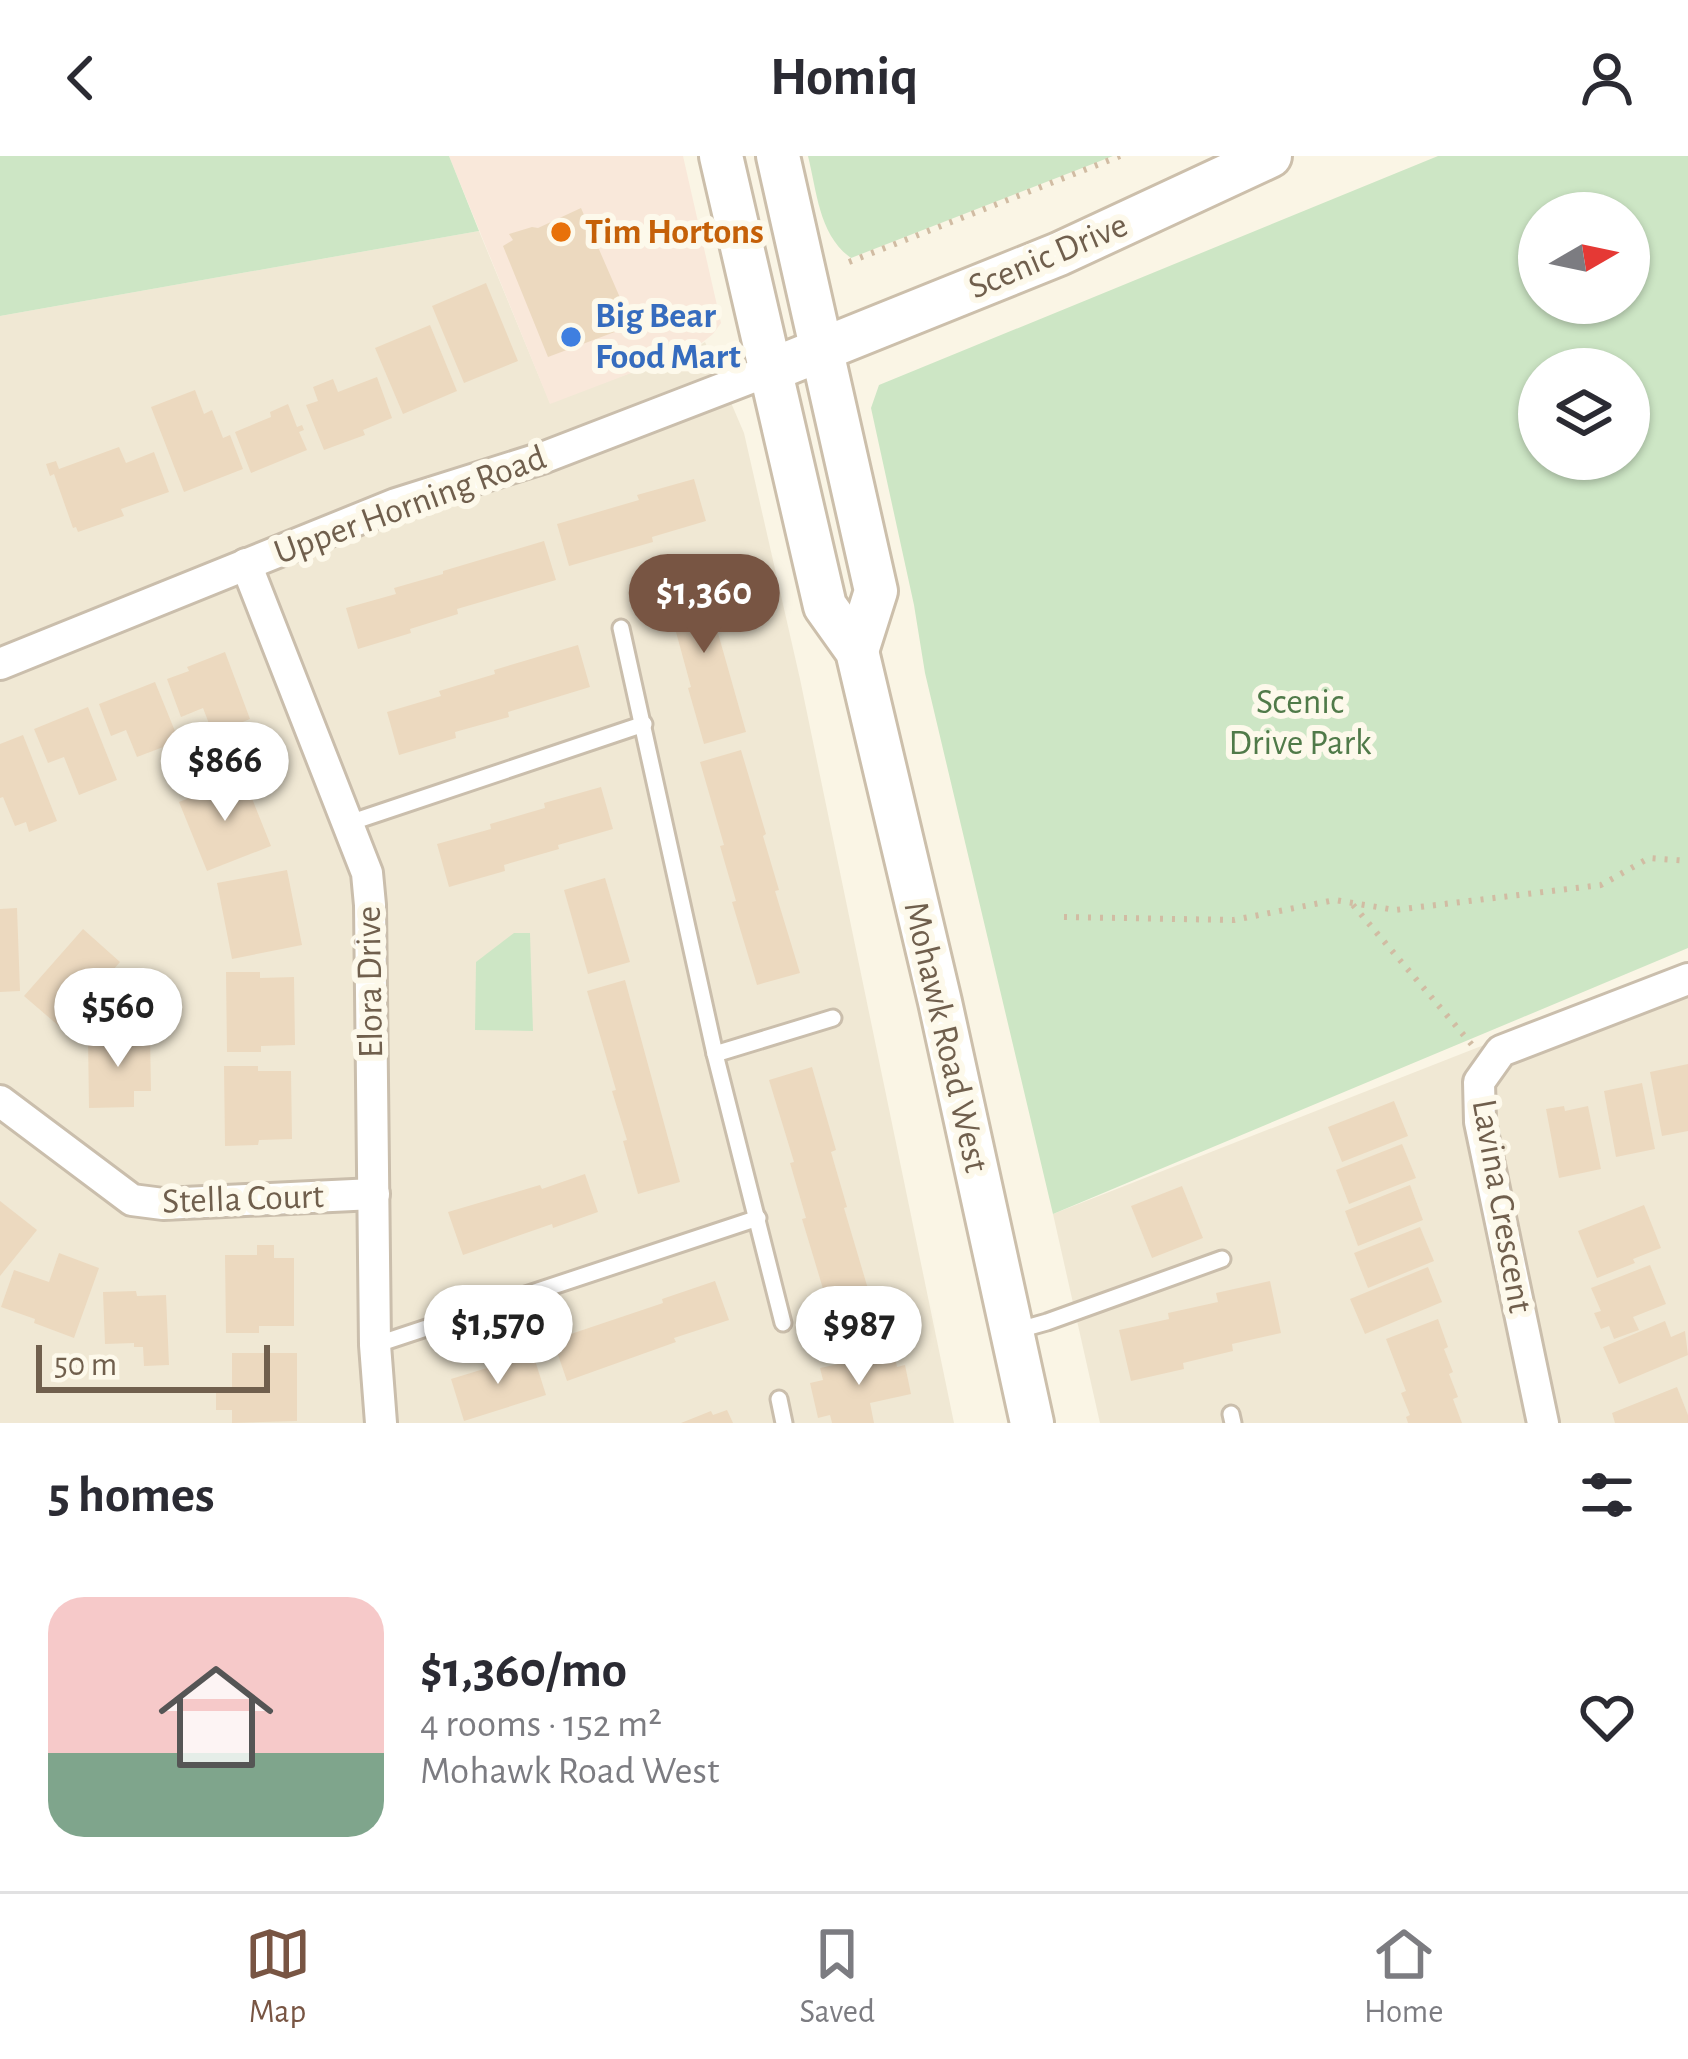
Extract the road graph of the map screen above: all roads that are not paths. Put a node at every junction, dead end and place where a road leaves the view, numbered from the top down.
1 (722, 156) edge
2 (778, 156) edge
3 (1270, 156) edge
4 (822, 349) junction
5 (771, 370) junction
6 (246, 564) junction
7 (620, 628) dead end
8 (857, 651) junction
9 (0, 664) edge
10 (644, 724) junction
11 (350, 823) junction
12 (1688, 979) edge
13 (833, 1018) dead end
14 (715, 1054) junction
15 (0, 1101) edge
16 (374, 1194) junction
17 (758, 1218) junction
18 (1222, 1259) dead end
19 (783, 1323) dead end
20 (1012, 1331) junction
21 (375, 1345) junction
22 (779, 1399) dead end
23 (381, 1423) edge
24 (784, 1423) edge
25 (1032, 1423) edge
26 (1543, 1423) edge

1 - 5 main road, Mohawk Road West
2 - 4 main road
3 - 4 main road, Scenic Drive
4 - 5 main road, Upper Horning Road
4 - 8 main road
5 - 6 street, Upper Horning Road
5 - 8 main road, Mohawk Road West
6 - 9 street, Upper Horning Road
6 - 11 street, Elora Drive
7 - 10 lane
8 - 20 main road, Mohawk Road West
10 - 11 lane
10 - 14 lane
11 - 16 street, Elora Drive
12 - 26 street, Lavina Crescent
13 - 14 lane
14 - 17 lane
15 - 16 street, Stella Court
16 - 21 street, Elora Drive
17 - 19 lane
17 - 21 lane
18 - 20 lane
20 - 25 main road, Mohawk Road West
21 - 23 street, Elora Drive
22 - 24 lane

